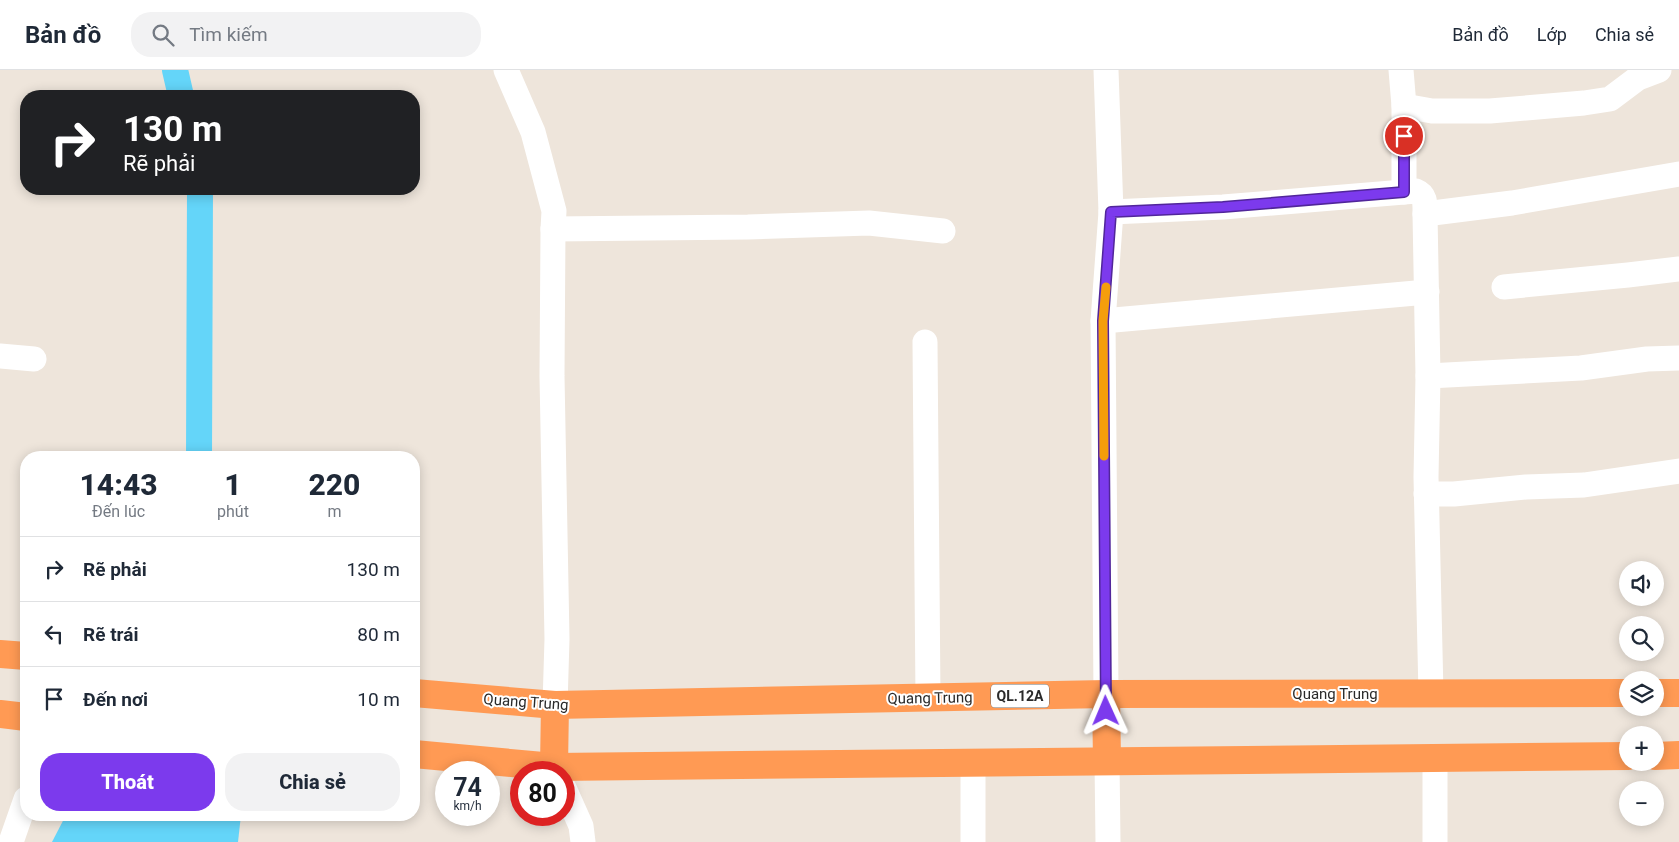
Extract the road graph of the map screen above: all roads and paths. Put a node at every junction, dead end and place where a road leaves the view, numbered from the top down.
1 (506, 70) edge
2 (1106, 70) edge
3 (1401, 70) edge
4 (1659, 70) edge
5 (1404, 106) junction
6 (1679, 174) edge
7 (1404, 192) junction
8 (1111, 212) junction
9 (1425, 214) junction
10 (553, 229) junction
11 (943, 231) dead end
12 (1679, 269) edge
13 (1504, 287) dead end
14 (1427, 292) junction
15 (1103, 321) junction
16 (925, 342) dead end
17 (0, 356) edge
18 (1679, 358) edge
19 (34, 359) dead end
20 (1428, 376) junction
21 (1679, 471) edge
22 (1426, 494) junction
23 (0, 654) edge
24 (20, 656) edge
25 (1619, 693) edge
26 (1664, 693) edge
27 (1679, 693) edge
28 (420, 694) edge
29 (1106, 694) junction
30 (1431, 694) junction
31 (928, 698) junction
32 (555, 705) junction
33 (0, 714) edge
34 (20, 716) edge
35 (420, 755) edge
36 (1679, 755) edge
37 (1619, 756) edge
38 (1664, 756) edge
39 (1436, 758) junction
40 (557, 761) edge
41 (1107, 761) junction
42 (973, 763) junction
43 (510, 769) edge
44 (575, 775) edge
45 (575, 813) edge
46 (20, 816) edge
47 (11, 842) edge
48 (583, 842) edge
49 (973, 842) edge
50 (1108, 842) edge
51 (1434, 842) edge

1 - 10 street
2 - 8 street
3 - 5 street
4 - 5 street
5 - 7 street
6 - 9 street
7 - 8 street
7 - 9 street
8 - 15 street
9 - 14 street
10 - 11 street
10 - 32 street
12 - 13 street
14 - 15 street
14 - 20 street
15 - 29 street
16 - 31 street
17 - 19 street
18 - 20 street
20 - 22 street
21 - 22 street
22 - 30 street
23 - 24 highway
25 - 30 highway, Quang Trung / QL.12A
26 - 27 highway
28 - 32 highway, Quang Trung / QL.12A
29 - 30 highway, Quang Trung / QL.12A
29 - 31 highway, Quang Trung / QL.12A
29 - 41 highway
31 - 32 highway, Quang Trung / QL.12A
32 - 40 highway
33 - 34 highway
35 - 43 highway
36 - 38 highway
37 - 39 highway
39 - 41 highway
39 - 51 street
41 - 42 highway
41 - 50 street
42 - 44 highway
42 - 49 street
45 - 48 street
46 - 47 street

